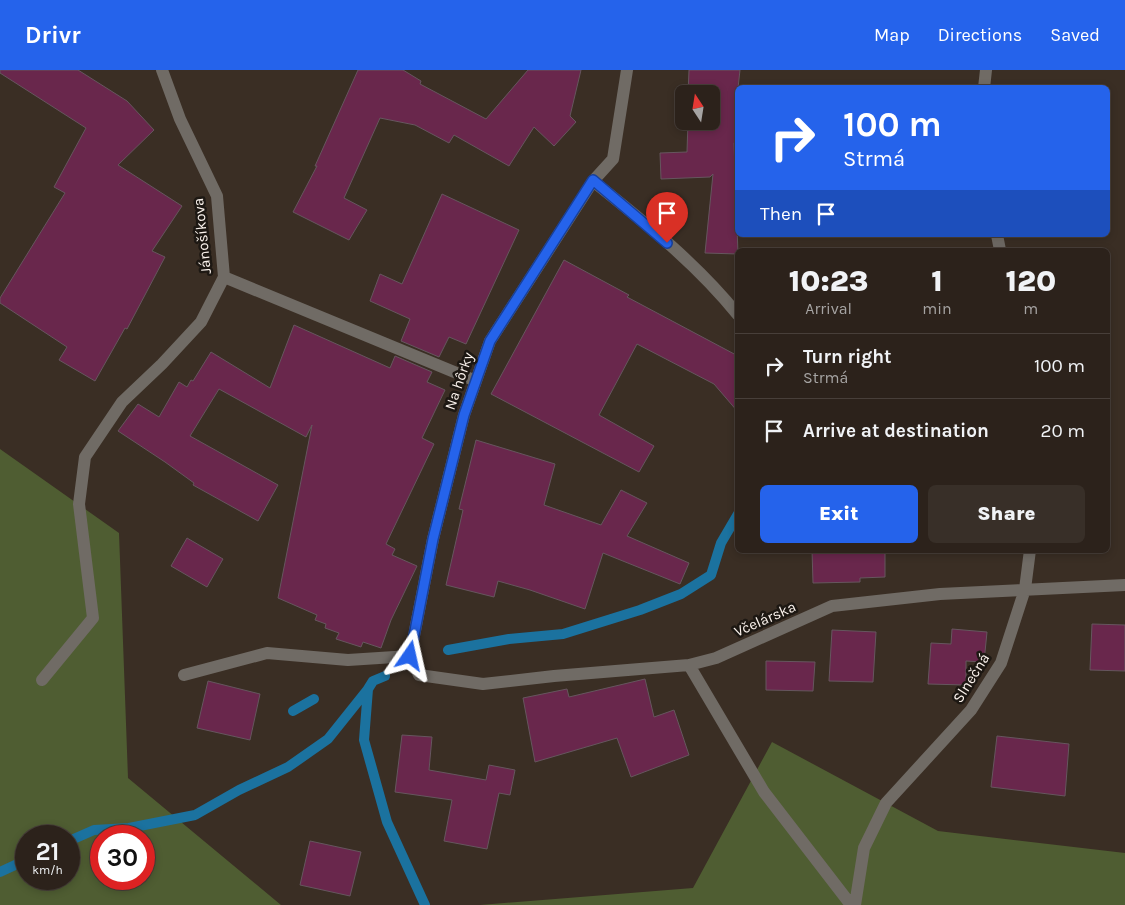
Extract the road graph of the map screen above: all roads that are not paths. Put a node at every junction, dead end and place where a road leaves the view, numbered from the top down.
1 (162, 70) edge
2 (626, 70) edge
3 (986, 70) edge
4 (984, 85) edge
5 (593, 180) junction
6 (224, 277) junction
7 (735, 311) edge
8 (476, 380) junction
9 (1030, 553) edge
10 (1125, 585) edge
11 (1025, 589) junction
12 (410, 656) junction
13 (689, 665) junction
14 (184, 676) dead end
15 (42, 680) dead end
16 (853, 905) edge

1 - 6 street, Jánošíkova
2 - 5 street, Na hôrky
3 - 4 street
5 - 7 street
5 - 8 street, Na hôrky
6 - 8 street
6 - 15 street, Jánošíkova
8 - 12 street, Na hôrky
9 - 11 street, Slnečná
10 - 11 street, Včelárska
11 - 13 street, Včelárska
11 - 16 street, Slnečná
12 - 13 street, Včelárska
12 - 14 street
13 - 16 street

